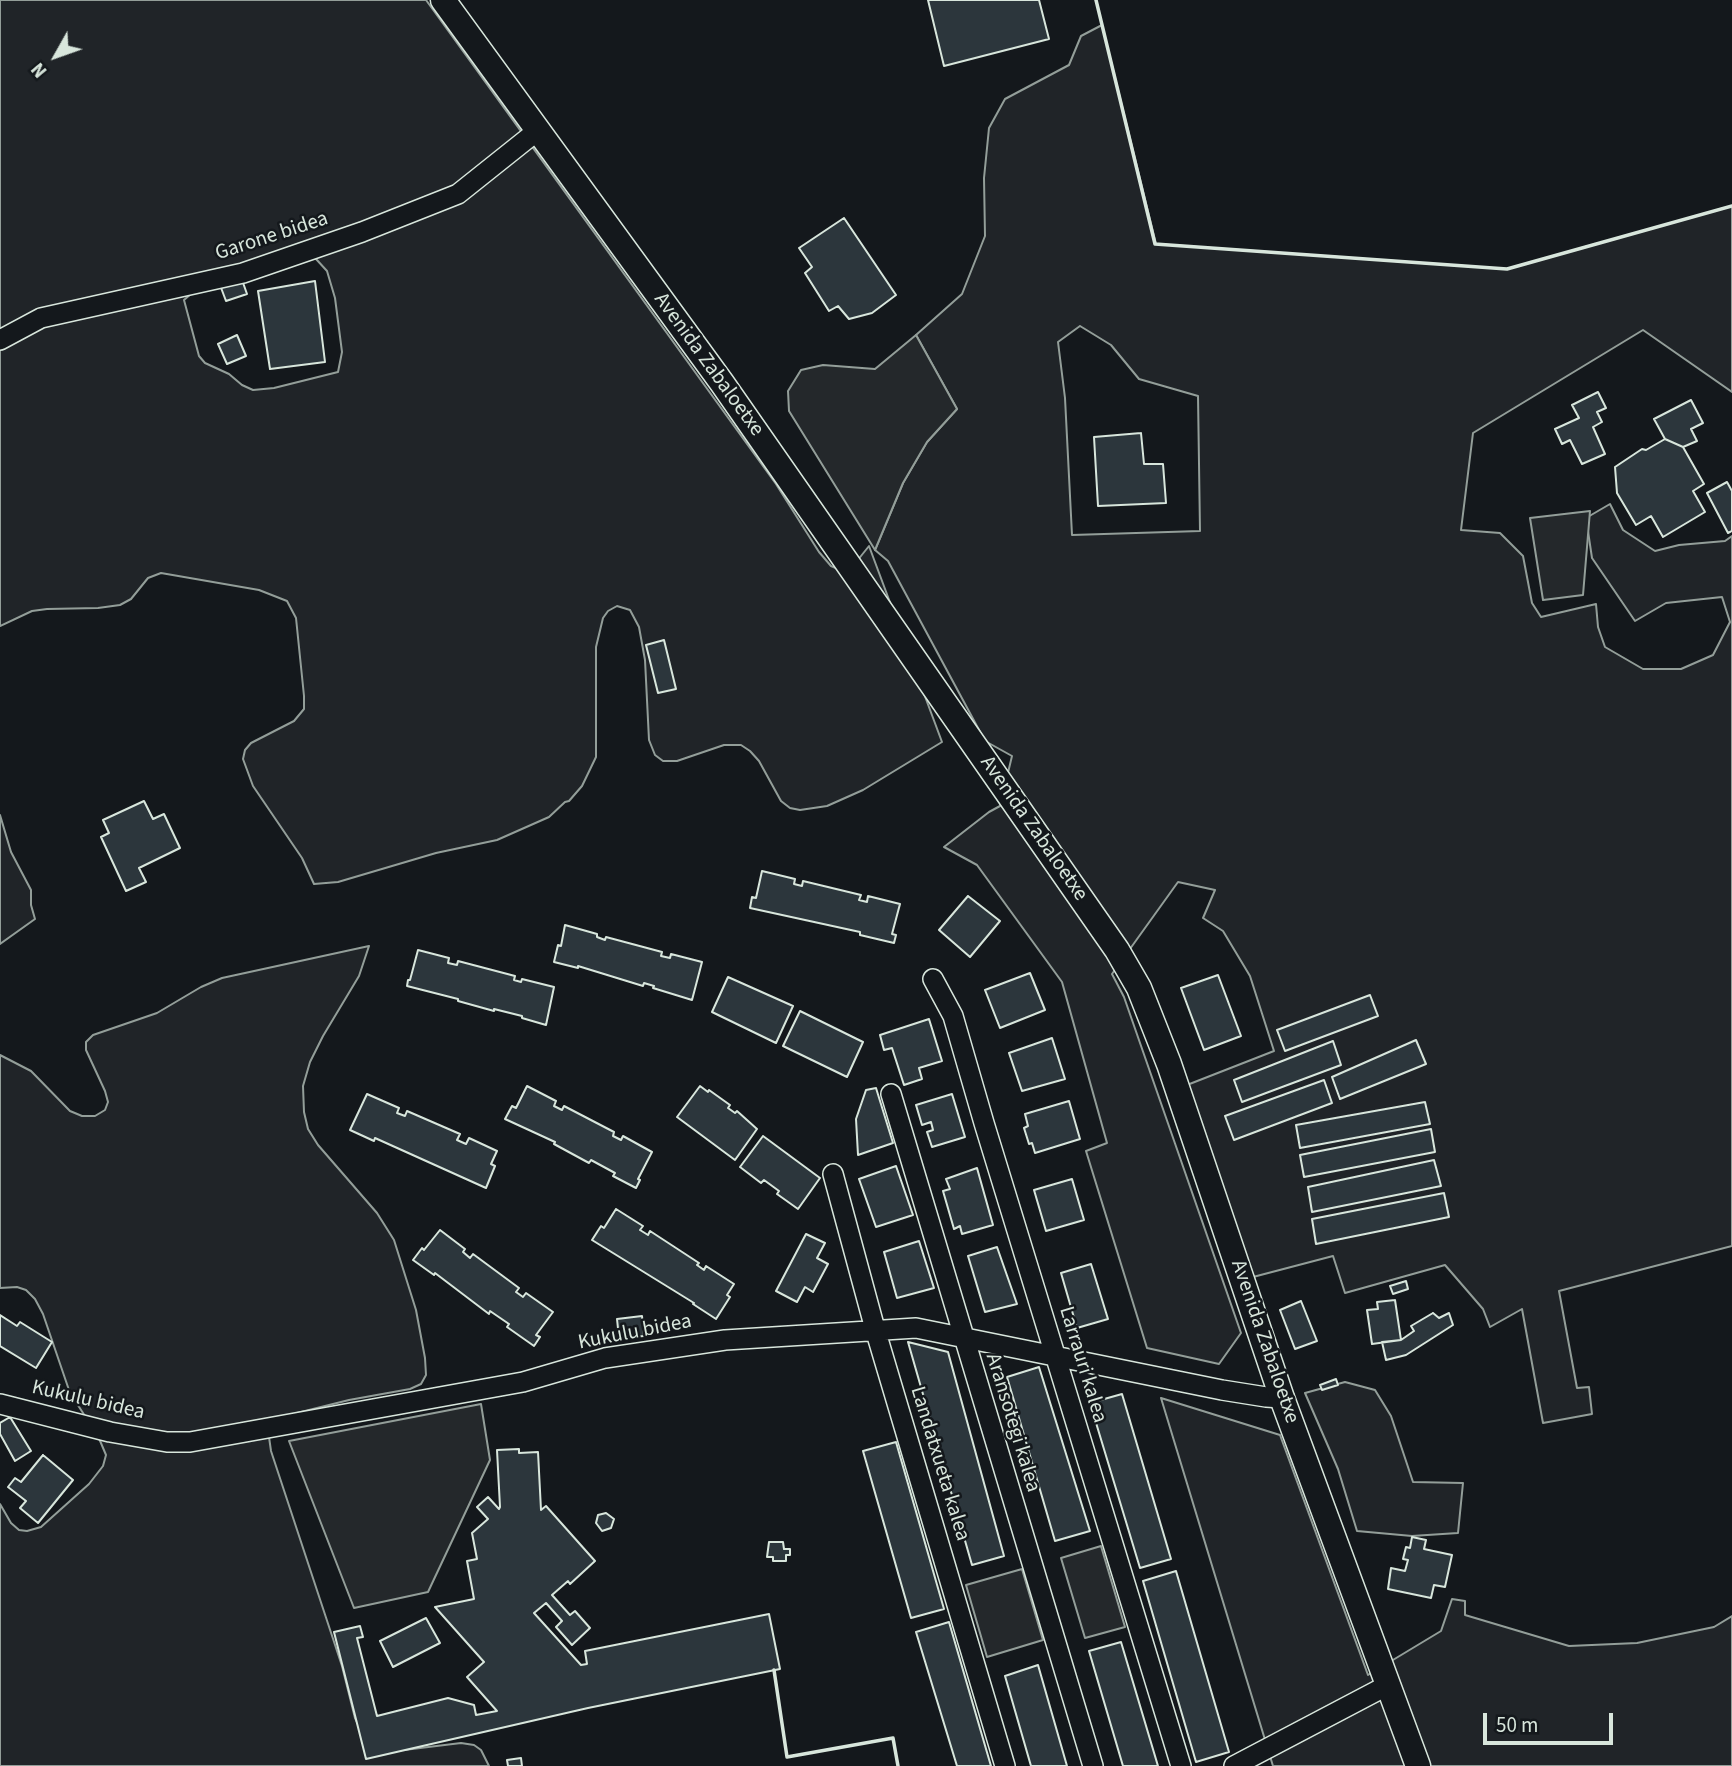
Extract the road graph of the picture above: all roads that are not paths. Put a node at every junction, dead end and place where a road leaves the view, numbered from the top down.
1 (443, 0) edge
2 (537, 131) junction
3 (0, 340) edge
4 (933, 979) dead end
5 (891, 1094) dead end
6 (833, 1174) dead end
7 (875, 1329) junction
8 (962, 1338) junction
9 (1056, 1358) junction
10 (1282, 1398) junction
11 (0, 1404) edge
12 (1388, 1685) junction
13 (1005, 1766) edge
14 (1093, 1766) edge
15 (1181, 1766) edge
16 (1234, 1766) edge
17 (1418, 1766) edge

1 - 2 main road, Avenida Zabaloetxe
2 - 3 street, Garone bidea
2 - 10 main road, Avenida Zabaloetxe
4 - 9 street, Larrauri kalea
5 - 8 street, Aransotegi kalea
6 - 7 street, Landatxueta kalea
7 - 8 street, Kukulu bidea
7 - 11 street, Kukulu bidea
7 - 13 street, Landatxueta kalea
8 - 9 street, Kukulu bidea
8 - 14 street, Aransotegi kalea
9 - 10 street, Kukulu bidea
9 - 15 street, Larrauri kalea
10 - 12 main road, Avenida Zabaloetxe
12 - 16 street
12 - 17 main road, Avenida Zabaloetxe

